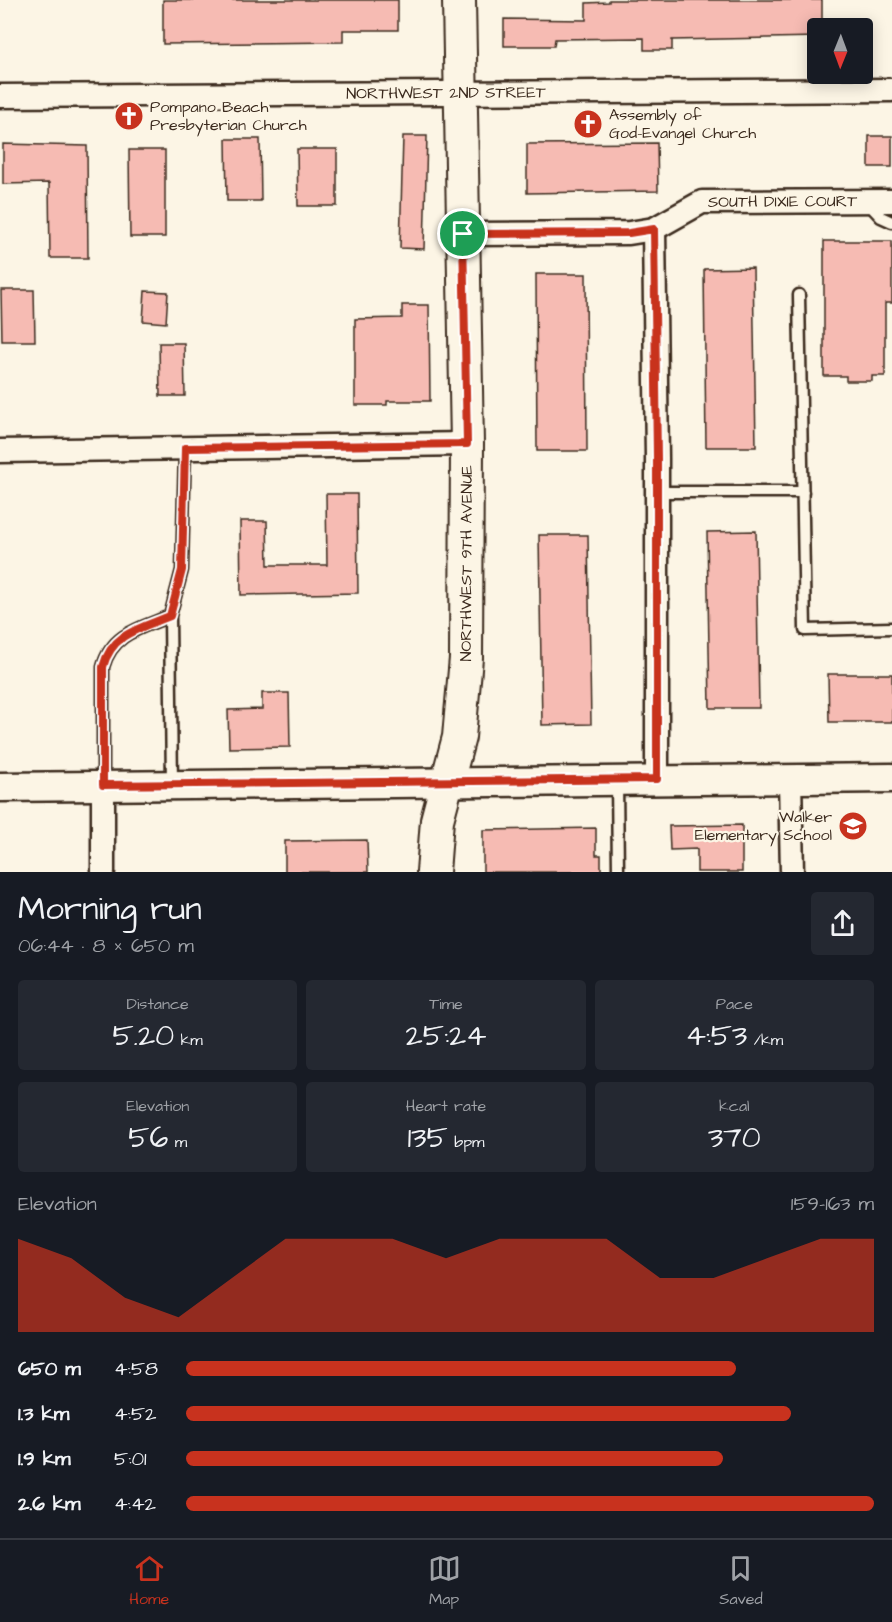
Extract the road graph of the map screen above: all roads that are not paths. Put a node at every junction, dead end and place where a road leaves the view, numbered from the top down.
1 (459, 0) edge
2 (892, 90) edge
3 (461, 91) junction
4 (0, 96) edge
5 (892, 201) edge
6 (866, 202) junction
7 (892, 222) edge
8 (654, 229) junction
9 (463, 234) junction
10 (799, 295) dead end
11 (467, 444) junction
12 (185, 448) junction
13 (0, 451) edge
14 (657, 492) junction
15 (803, 492) junction
16 (170, 616) junction
17 (892, 628) edge
18 (790, 778) junction
19 (892, 778) edge
20 (657, 779) junction
21 (617, 780) junction
22 (446, 783) junction
23 (103, 785) junction
24 (172, 785) junction
25 (0, 787) edge
26 (103, 872) edge
27 (433, 872) edge
28 (618, 872) edge
29 (792, 872) edge

1 - 3 main road, NORTHWEST 9TH AVENUE
2 - 3 street, NORTHWEST 2ND STREET
3 - 4 street, NORTHWEST 2ND STREET
3 - 9 main road, NORTHWEST 9TH AVENUE
5 - 6 street, SOUTH DIXIE COURT
6 - 7 lane
6 - 8 street, SOUTH DIXIE COURT
8 - 9 street, SOUTH DIXIE COURT
8 - 14 street
9 - 11 main road, NORTHWEST 9TH AVENUE
10 - 15 lane
11 - 12 street
11 - 22 main road, NORTHWEST 9TH AVENUE
12 - 13 street
12 - 16 lane
14 - 15 lane
14 - 20 street
15 - 17 lane
16 - 23 lane
16 - 24 lane
18 - 19 street
18 - 20 street
18 - 29 street
20 - 21 street
21 - 22 street
21 - 28 lane
22 - 24 street
22 - 27 main road, NORTHWEST 9TH AVENUE
23 - 24 street
23 - 25 street
23 - 26 street

